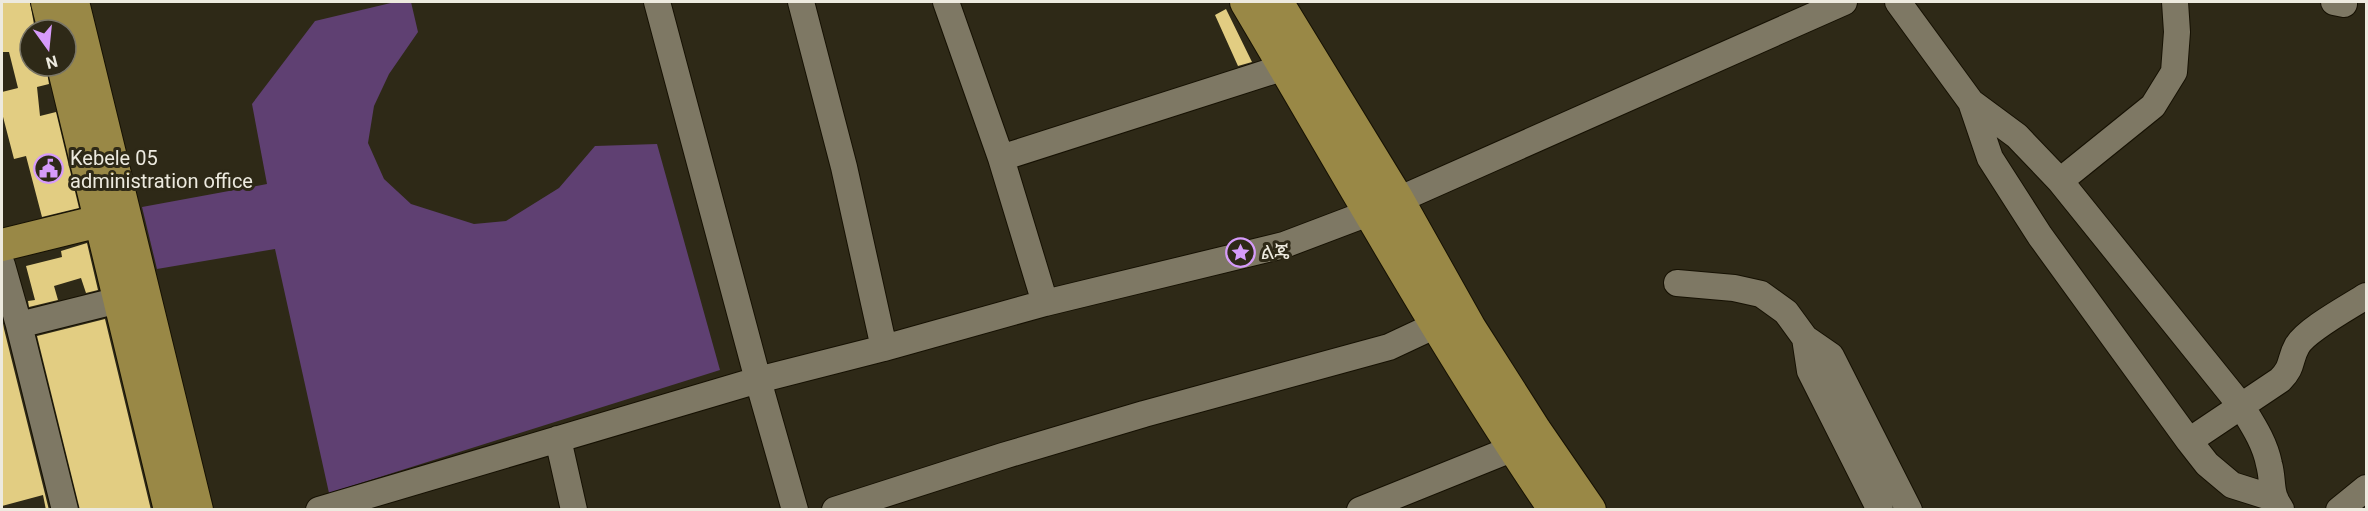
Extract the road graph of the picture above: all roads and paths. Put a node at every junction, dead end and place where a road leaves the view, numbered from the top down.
1 (47, 2) edge
2 (73, 2) edge
3 (657, 2) edge
4 (801, 2) edge
5 (946, 2) edge
6 (1246, 2) edge
7 (1277, 2) edge
8 (1844, 2) edge
9 (1898, 2) edge
10 (2175, 2) edge
11 (51, 18) edge
12 (1284, 67) junction
13 (67, 78) edge
14 (1971, 102) junction
15 (1001, 158) junction
16 (2060, 181) junction
17 (1384, 205) junction
18 (110, 209) junction
19 (2, 228) edge
20 (2, 245) edge
21 (2, 265) edge
22 (1677, 283) dead end
23 (2367, 296) edge
24 (119, 300) junction
25 (1045, 303) junction
26 (20, 325) junction
27 (1436, 325) junction
28 (1805, 338) junction
29 (884, 348) junction
30 (758, 380) junction
31 (2242, 407) junction
32 (558, 439) junction
33 (2188, 441) junction
34 (1514, 448) junction
35 (2367, 488) edge
36 (2277, 504) edge
37 (65, 510) edge
38 (170, 510) edge
39 (197, 510) edge
40 (319, 510) edge
41 (574, 510) edge
42 (795, 510) edge
43 (836, 510) edge
44 (1360, 510) edge
45 (1555, 510) edge
46 (1590, 510) edge
47 (1880, 510) edge
48 (1909, 510) edge
49 (2338, 510) edge

1 - 11 main road
2 - 18 main road
3 - 30 street
4 - 29 street
5 - 15 street
6 - 12 main road
7 - 17 main road
8 - 17 street
9 - 14 street
10 - 16 street
12 - 15 street
12 - 17 main road
13 - 18 main road
14 - 16 street
14 - 33 street
15 - 25 street
16 - 31 street
17 - 25 street
17 - 27 main road
17 - 46 main road
18 - 19 main road
18 - 20 main road
18 - 24 main road
18 - 39 main road
21 - 26 street
22 - 28 street
23 - 31 street
24 - 26 street
24 - 38 main road
25 - 29 street
26 - 37 street
27 - 34 main road
27 - 43 street
28 - 47 street
28 - 48 street
29 - 30 street
30 - 32 street
30 - 42 street
31 - 33 street
31 - 36 street
32 - 40 street
32 - 41 street
33 - 36 street
34 - 44 street
34 - 45 main road
35 - 49 street

